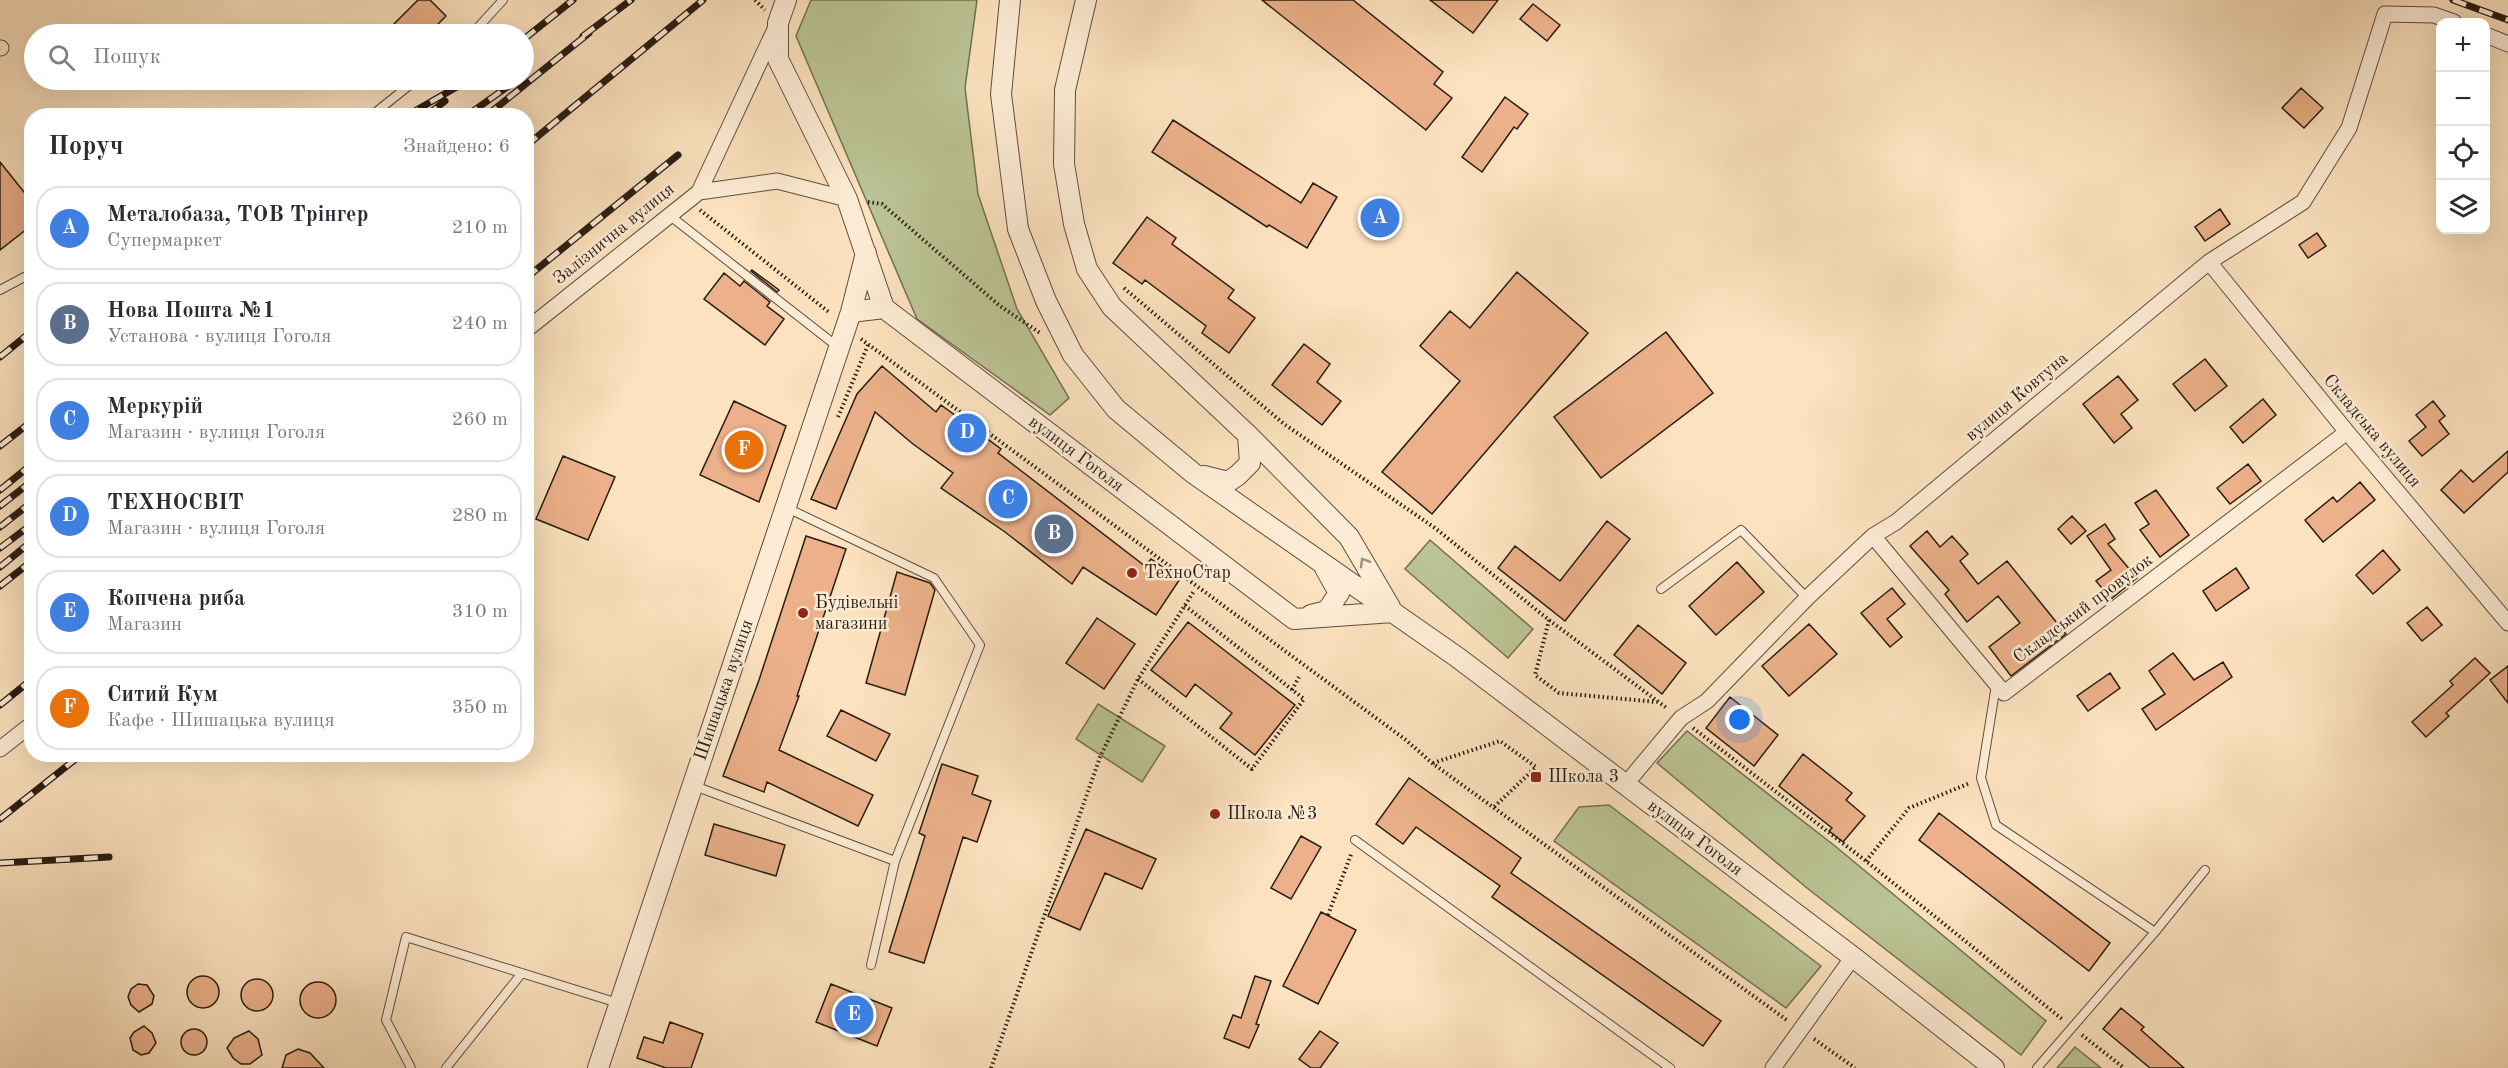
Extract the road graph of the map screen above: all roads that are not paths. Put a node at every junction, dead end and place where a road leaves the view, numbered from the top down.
1 (503, 0) edge
2 (786, 0) edge
3 (1010, 0) edge
4 (1086, 0) edge
5 (2443, 18) edge
6 (778, 23) junction
7 (481, 24) edge
8 (2490, 37) edge
9 (2508, 44) edge
10 (404, 90) edge
11 (381, 108) edge
12 (693, 196) junction
13 (847, 199) junction
14 (669, 215) junction
15 (866, 253) junction
16 (2209, 262) junction
17 (24, 277) edge
18 (0, 290) edge
19 (884, 308) junction
20 (849, 319) junction
21 (534, 324) edge
22 (839, 348) junction
23 (2347, 432) junction
24 (1248, 435) junction
25 (1193, 473) junction
26 (785, 508) junction
27 (1873, 536) junction
28 (1323, 565) junction
29 (1661, 589) dead end
30 (1807, 598) junction
31 (1393, 612) junction
32 (1294, 619) junction
33 (2508, 623) edge
34 (1996, 683) junction
35 (24, 730) edge
36 (0, 749) edge
37 (692, 785) junction
38 (1625, 785) junction
39 (1355, 840) dead end
40 (895, 861) junction
41 (2205, 870) dead end
42 (2155, 932) junction
43 (1853, 957) junction
44 (871, 965) dead end
45 (522, 973) junction
46 (620, 1003) junction
47 (411, 1068) edge
48 (446, 1068) edge
49 (598, 1068) edge
50 (1670, 1068) edge
51 (1773, 1068) edge
52 (1994, 1068) edge
53 (2037, 1068) edge

1 - 7 lane
2 - 6 street
3 - 25 street, вулиця Гоголя
4 - 24 street
5 - 16 street, вулиця Ковтуна
6 - 12 street, Залізнична вулиця
6 - 13 street
8 - 9 street
10 - 11 lane
12 - 13 street, Залізнична вулиця
12 - 14 street, Залізнична вулиця
13 - 15 street
14 - 21 street, Залізнична вулиця
14 - 22 lane
15 - 19 street
15 - 20 street, Шишацька вулиця
16 - 23 street, Складська вулиця
16 - 27 street, вулиця Ковтуна
17 - 18 lane
19 - 20 street
19 - 32 street, вулиця Гоголя
20 - 22 street, Шишацька вулиця
22 - 26 street, Шишацька вулиця
23 - 33 street, Складська вулиця
23 - 34 street, Складський провулок
24 - 25 street, вулиця Гоголя
31 -> 24 street, вулиця Гоголя
25 - 28 street, вулиця Гоголя
26 - 37 street, Шишацька вулиця
26 - 40 lane
27 - 30 street, вулиця Ковтуна
27 - 34 street
28 - 31 street, вулиця Гоголя
28 - 32 street, вулиця Гоголя
29 - 30 lane
30 - 38 street, вулиця Ковтуна
31 - 32 street
31 - 38 street, вулиця Гоголя
34 - 42 lane
35 - 36 street
37 - 40 lane
37 - 46 street, Шишацька вулиця
38 - 43 street, вулиця Гоголя
39 - 50 lane
40 - 44 lane
41 - 42 lane
42 - 53 lane
43 - 51 street
43 - 52 street, вулиця Гоголя
45 - 46 lane
45 - 47 lane
45 - 48 lane
46 - 49 street, Шишацька вулиця

